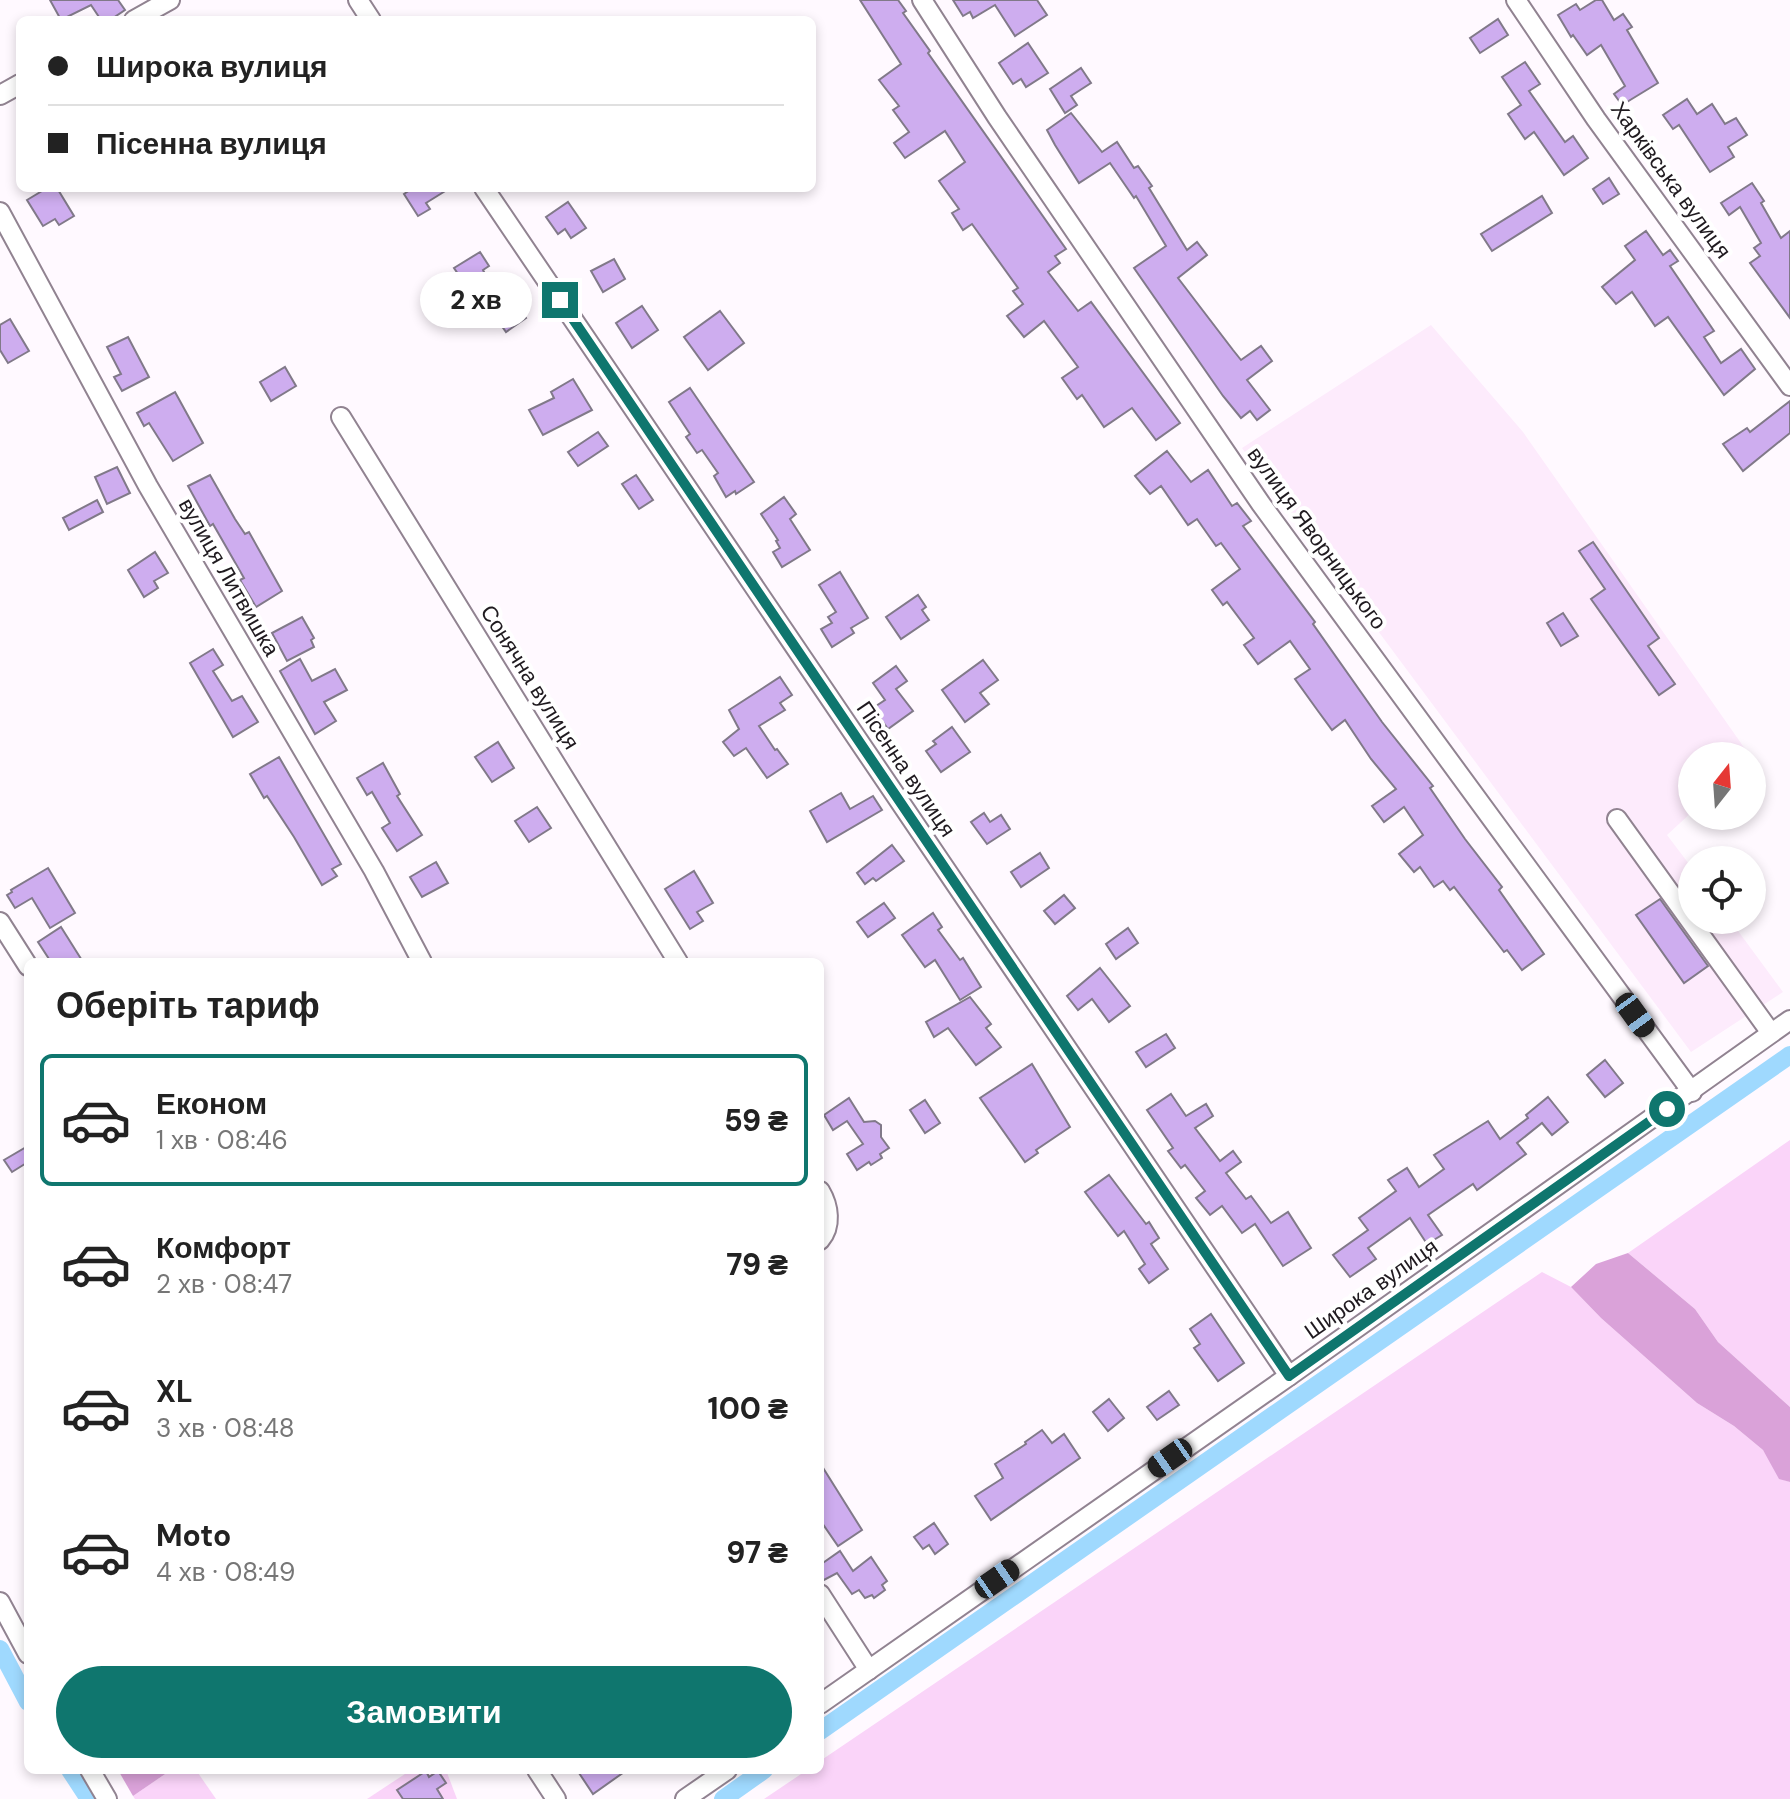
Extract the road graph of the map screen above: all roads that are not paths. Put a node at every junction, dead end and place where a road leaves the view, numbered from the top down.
1 (170, 0) edge
2 (922, 0) edge
3 (1516, 0) edge
4 (141, 16) edge
5 (487, 192) edge
6 (0, 212) edge
7 (1790, 386) edge
8 (341, 417) dead end
9 (1617, 819) dead end
10 (0, 922) edge
11 (420, 958) edge
12 (676, 958) edge
13 (24, 960) edge
14 (1790, 1020) edge
15 (1771, 1033) junction
16 (1692, 1092) junction
17 (824, 1197) edge
18 (824, 1235) edge
19 (1289, 1376) junction
20 (824, 1600) edge
21 (0, 1602) edge
22 (24, 1647) edge
23 (869, 1670) junction
24 (824, 1701) edge
25 (92, 1774) edge
26 (540, 1774) edge
27 (721, 1774) edge
28 (107, 1799) edge
29 (556, 1799) edge
30 (685, 1799) edge

1 - 4 street
2 - 16 street, вулиця Яворницького
3 - 7 street, Харківська вулиця
5 - 19 street, Пісенна вулиця
6 - 11 street, вулиця Литвишка
8 - 12 street, Сонячна вулиця
9 - 15 street
10 - 13 street
14 - 15 street, Широка вулиця
15 - 16 street, Широка вулиця
16 - 19 street, Широка вулиця
17 - 18 street
19 - 23 street, Широка вулиця
20 - 23 street
21 - 22 street
23 - 24 street, Широка вулиця
25 - 28 street
26 - 29 street
27 - 30 street

